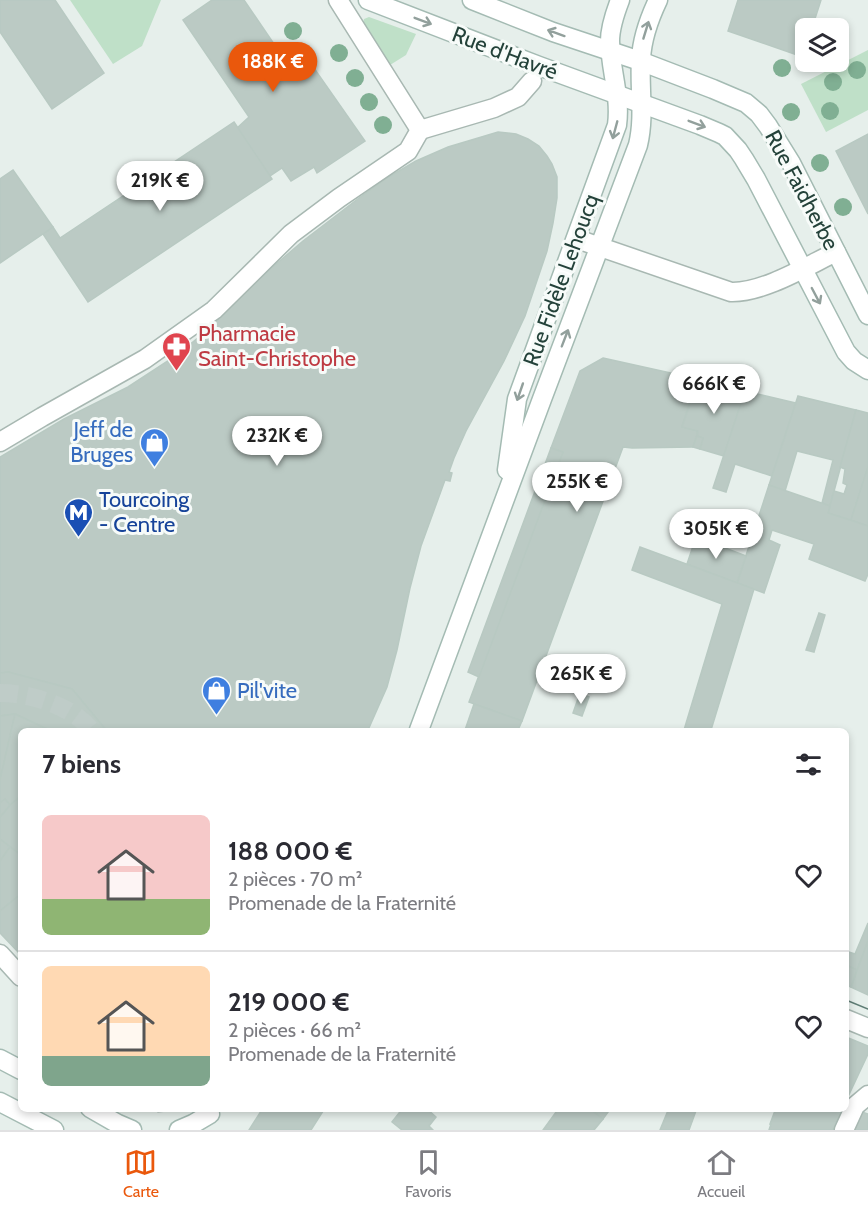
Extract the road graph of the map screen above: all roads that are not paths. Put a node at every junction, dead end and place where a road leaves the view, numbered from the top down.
1 (338, 0) edge
2 (368, 0) edge
3 (472, 0) edge
4 (620, 0) edge
5 (658, 0) edge
6 (611, 52) junction
7 (640, 61) junction
8 (532, 81) dead end
9 (617, 94) junction
10 (642, 103) junction
11 (420, 130) junction
12 (577, 239) junction
13 (600, 247) junction
14 (836, 252) junction
15 (802, 268) junction
16 (868, 315) edge
17 (868, 370) edge
18 (0, 442) edge
19 (501, 511) junction
20 (420, 728) edge
21 (0, 954) edge
22 (18, 973) edge
23 (849, 1020) edge
24 (868, 1028) edge
25 (0, 1059) edge
26 (18, 1068) edge
27 (868, 1095) edge
28 (0, 1102) edge
29 (18, 1111) edge
30 (19, 1112) edge
31 (97, 1112) edge
32 (208, 1117) edge
33 (54, 1130) edge
34 (132, 1130) edge
35 (179, 1130) edge
36 (844, 1130) edge

1 - 11 main road
2 -> 9 main road, Rue d'Havré
6 -> 3 main road, Rue d'Havré
4 - 6 main road, Rue Fidèle Lehoucq
7 -> 5 main road, Rue Fidèle Lehoucq
6 - 7 main road, Rue Faidherbe
6 - 9 main road, Rue Fidèle Lehoucq
7 - 10 main road, Rue Fidèle Lehoucq
7 - 14 main road, Rue Faidherbe
8 - 11 main road
9 - 10 main road, Rue d'Havré
9 -> 12 main road, Rue Fidèle Lehoucq
10 - 13 main road, Rue Fidèle Lehoucq
10 -> 15 main road, Rue Faidherbe
11 - 18 main road
12 - 13 main road
12 -> 19 main road, Rue Fidèle Lehoucq
13 - 15 main road
19 -> 13 main road, Rue Fidèle Lehoucq
14 - 15 main road
14 - 16 main road, Rue Faidherbe
15 -> 17 main road, Rue Faidherbe
19 - 20 main road, Rue Fidèle Lehoucq
21 - 22 main road
23 - 24 main road
25 - 26 main road
27 - 36 main road
28 - 29 main road
30 - 33 main road
31 - 34 main road
32 - 35 main road

